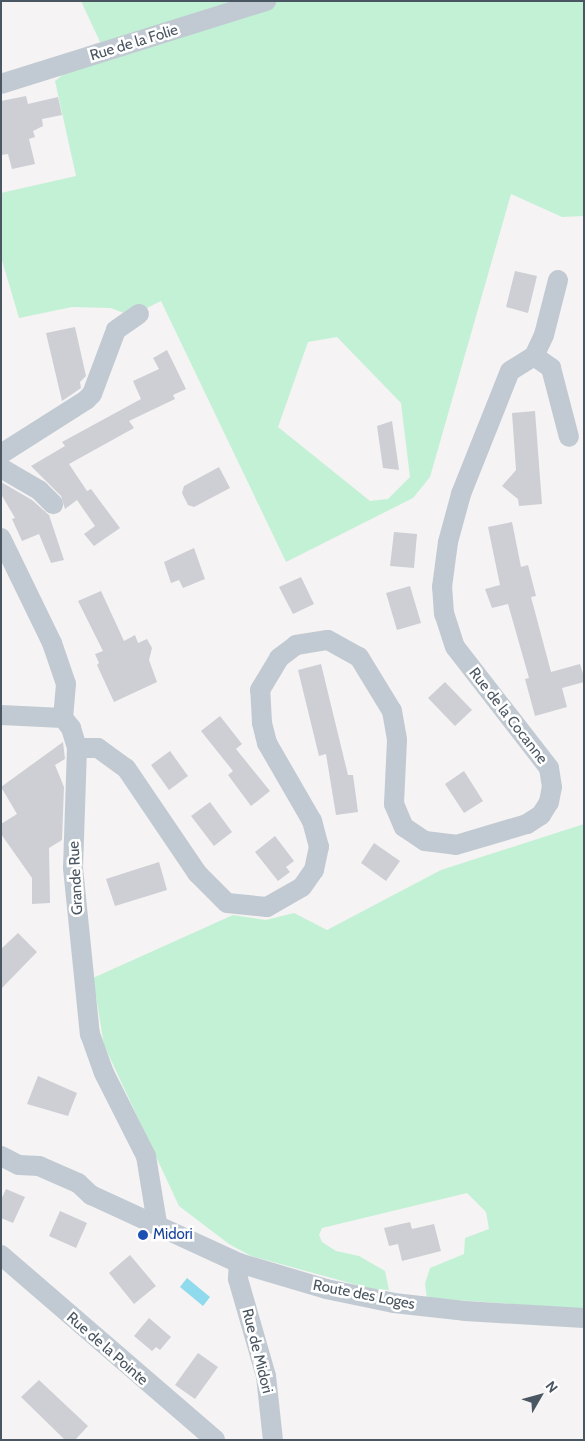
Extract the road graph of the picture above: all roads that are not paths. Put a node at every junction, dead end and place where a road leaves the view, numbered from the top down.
1 (266, 1) edge
2 (1, 84) edge
3 (558, 280) dead end
4 (139, 314) dead end
5 (534, 356) junction
6 (570, 437) dead end
7 (1, 454) edge
8 (1, 468) edge
9 (53, 504) dead end
10 (1, 538) edge
11 (1, 714) edge
12 (63, 718) junction
13 (77, 748) junction
14 (1, 1156) edge
15 (156, 1223) junction
16 (1, 1255) edge
17 (239, 1263) junction
18 (584, 1318) edge
19 (215, 1440) edge
20 (273, 1440) edge

1 - 2 street, Rue de la Folie
3 - 5 street
4 - 7 street
5 - 6 street
5 - 13 street, Rue de la Cocanne
8 - 9 street
10 - 12 street
11 - 12 street
12 - 13 street, Grande Rue
13 - 15 street, Grande Rue
14 - 15 street, Route des Loges
15 - 17 street, Route des Loges
16 - 19 street, Rue de la Pointe
17 - 18 street, Route des Loges
17 - 20 street, Rue de Midori

